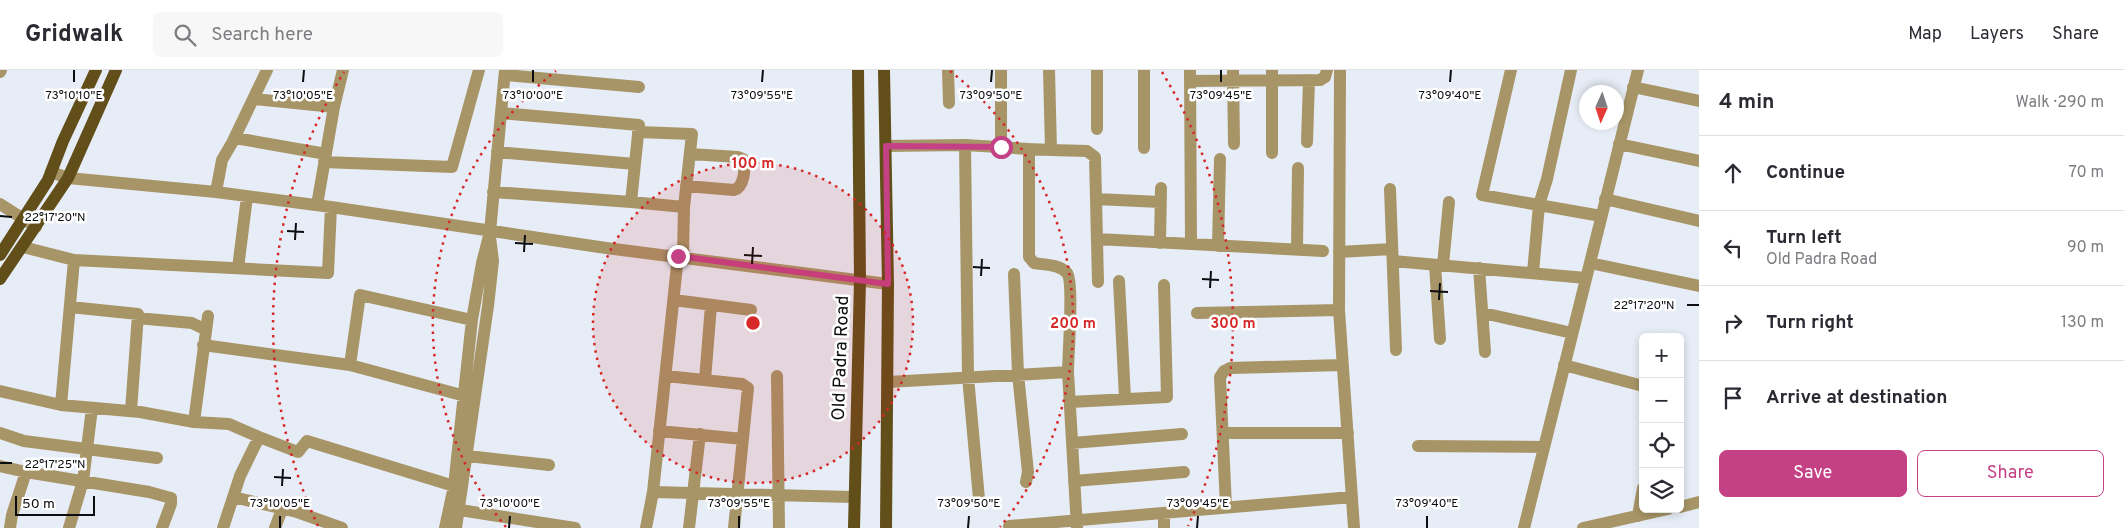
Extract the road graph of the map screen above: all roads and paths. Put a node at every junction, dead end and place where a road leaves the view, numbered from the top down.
1 (96, 70) edge
2 (116, 70) edge
3 (267, 70) edge
4 (343, 70) edge
5 (479, 70) edge
6 (858, 70) edge
7 (884, 70) edge
8 (948, 70) edge
9 (1001, 70) edge
10 (1049, 70) edge
11 (1097, 70) edge
12 (1144, 70) edge
13 (1327, 70) edge
14 (1340, 70) edge
15 (1511, 70) edge
16 (1572, 70) edge
17 (1638, 70) edge
18 (505, 73) edge
19 (1190, 75) edge
20 (1233, 75) edge
21 (1272, 75) edge
22 (1288, 75) edge
23 (1309, 80) junction
24 (1633, 86) junction
25 (639, 87) dead end
26 (254, 99) junction
27 (1699, 102) edge
28 (949, 103) dead end
29 (334, 107) junction
30 (501, 113) junction
31 (1097, 129) dead end
32 (638, 132) junction
33 (235, 138) junction
34 (1307, 142) dead end
35 (1234, 144) dead end
36 (1619, 144) junction
37 (965, 145) junction
38 (886, 146) junction
39 (1001, 147) junction
40 (1144, 148) dead end
41 (1029, 149) junction
42 (1051, 150) junction
43 (497, 152) junction
44 (1272, 153) dead end
45 (690, 154) junction
46 (325, 158) junction
47 (1220, 159) dead end
48 (1699, 161) edge
49 (635, 164) junction
50 (1298, 168) dead end
51 (51, 172) junction
52 (68, 178) junction
53 (686, 186) junction
54 (1160, 188) dead end
55 (1390, 189) dead end
56 (216, 192) junction
57 (493, 192) junction
58 (247, 196) junction
59 (1096, 199) junction
60 (1605, 199) junction
61 (631, 202) junction
62 (1160, 202) junction
63 (1449, 202) dead end
64 (0, 204) edge
65 (1539, 205) junction
66 (317, 206) junction
67 (331, 207) junction
68 (684, 207) junction
69 (1601, 216) junction
70 (24, 219) junction
71 (1699, 221) edge
72 (36, 228) junction
73 (490, 232) junction
74 (1097, 239) junction
75 (1160, 243) junction
76 (1191, 244) junction
77 (1218, 246) junction
78 (23, 247) junction
79 (1297, 249) junction
80 (1323, 251) dead end
81 (1339, 252) junction
82 (0, 255) edge
83 (1393, 255) junction
84 (680, 256) junction
85 (74, 260) junction
86 (1590, 263) junction
87 (1439, 265) junction
88 (238, 268) junction
89 (1478, 268) junction
90 (1533, 273) junction
91 (1014, 274) dead end
92 (1586, 278) junction
93 (0, 279) edge
94 (860, 280) junction
95 (1119, 281) dead end
96 (1098, 282) dead end
97 (888, 284) junction
98 (1164, 285) dead end
99 (1699, 286) edge
100 (674, 300) junction
101 (711, 305) junction
102 (70, 307) junction
103 (751, 310) dead end
104 (1339, 310) junction
105 (1197, 313) dead end
106 (1483, 314) junction
107 (208, 316) dead end
108 (137, 318) junction
109 (472, 320) junction
110 (206, 330) junction
111 (1572, 333) junction
112 (1440, 339) dead end
113 (203, 345) junction
114 (1396, 350) dead end
115 (1485, 352) dead end
116 (350, 365) junction
117 (1342, 365) junction
118 (1564, 366) junction
119 (1068, 372) junction
120 (1018, 374) junction
121 (666, 376) junction
122 (777, 376) dead end
123 (968, 377) junction
124 (705, 380) junction
125 (888, 382) junction
126 (1639, 385) edge
127 (0, 391) edge
128 (465, 396) junction
129 (1125, 398) junction
130 (1070, 402) junction
131 (61, 405) junction
132 (92, 408) junction
133 (131, 411) junction
134 (194, 422) junction
135 (659, 431) junction
136 (0, 433) edge
137 (1348, 433) junction
138 (700, 434) junction
139 (1182, 434) dead end
140 (1223, 434) junction
141 (258, 437) junction
142 (743, 439) junction
143 (1072, 443) junction
144 (1418, 446) dead end
145 (1544, 447) junction
146 (87, 449) junction
147 (462, 456) junction
148 (157, 458) dead end
149 (549, 465) dead end
150 (0, 466) edge
151 (26, 472) junction
152 (1184, 472) dead end
153 (1074, 480) junction
154 (83, 481) junction
155 (1026, 482) dead end
156 (454, 486) junction
157 (653, 492) junction
158 (694, 493) junction
159 (738, 494) junction
160 (779, 496) junction
161 (233, 497) junction
162 (854, 497) junction
163 (1352, 497) junction
164 (979, 499) dead end
165 (1699, 502) edge
166 (1684, 505) edge
167 (1226, 507) junction
168 (282, 509) junction
169 (460, 510) junction
170 (1639, 510) edge
171 (1164, 512) junction
172 (1651, 513) edge
173 (1638, 516) junction
174 (1122, 522) edge
175 (1076, 524) edge
176 (1009, 526) dead end
177 (1033, 526) edge
178 (10, 528) edge
179 (70, 528) edge
180 (162, 528) edge
181 (223, 528) edge
182 (275, 528) edge
183 (342, 528) edge
184 (445, 528) edge
185 (456, 528) edge
186 (575, 528) edge
187 (646, 528) edge
188 (689, 528) edge
189 (734, 528) edge
190 (779, 528) edge
191 (854, 528) edge
192 (886, 528) edge
193 (1164, 528) edge
194 (1354, 528) edge
195 (1524, 528) edge
196 (1583, 528) edge

1 - 51 main road
2 - 52 main road
3 - 26 street
4 - 29 street
5 - 46 street
6 - 94 main road, Old Padra Road
7 - 38 main road
8 - 28 street
9 - 39 street
10 - 42 street
11 - 31 street
12 - 40 street
13 - 23 street
14 - 81 street
15 - 65 street
16 - 65 street
17 - 24 street
18 - 25 street
18 - 30 street
19 - 20 street
19 - 76 street
20 - 21 street
20 - 35 street
21 - 22 street
21 - 44 street
22 - 23 street
23 - 34 street
24 - 27 street
24 - 36 street
26 - 29 street
26 - 33 street
29 - 46 street
30 - 32 street
30 - 43 street
32 - 45 street
32 - 49 street
33 - 46 street
33 - 56 street
36 - 48 street
36 - 60 street
37 - 38 street
37 - 39 street
37 - 123 street
38 - 97 main road
39 - 41 street
41 - 42 street
41 - 119 street
42 - 59 street
43 - 49 street
43 - 57 street
45 - 53 street
45 - 53 street
46 - 66 street
47 - 77 street
49 - 61 street
50 - 79 street
51 - 52 street
51 - 70 main road
52 - 56 street
52 - 72 main road
53 - 68 street
54 - 62 street
55 - 83 street
56 - 58 street
57 - 61 street
57 - 73 street
58 - 66 street
58 - 88 street
59 - 62 street
59 - 74 street
60 - 69 street
60 - 71 street
61 - 68 street
62 - 75 street
63 - 87 street
64 - 70 street
65 - 69 street
65 - 90 street
66 - 67 street
67 - 73 street
67 - 88 street
68 - 84 street
69 - 86 street
70 - 72 street
70 - 82 main road
72 - 78 main road
73 - 84 street
73 - 109 street
73 - 147 street
74 - 75 street
74 - 96 street
75 - 76 street
76 - 77 street
77 - 79 street
78 - 85 street
78 - 93 main road
79 - 80 street
81 - 83 street
81 - 104 street
83 - 87 street
83 - 114 street
84 - 94 street
84 - 100 street
85 - 88 street
85 - 102 street
86 - 92 street
86 - 99 street
87 - 89 street
87 - 112 street
89 - 90 street
89 - 106 street
90 - 92 street
91 - 120 street
92 - 111 street
94 - 97 street
94 - 162 main road, Old Padra Road
95 - 129 street
97 - 125 main road
98 - 129 street
100 - 101 street
100 - 121 street
101 - 103 street
101 - 124 street
102 - 108 street
102 - 131 street
104 - 105 street
104 - 117 street
106 - 111 street
106 - 115 street
107 - 110 street
108 - 110 street
108 - 133 street
109 - 116 street
109 - 128 street
110 - 113 street
111 - 118 street
113 - 116 street
113 - 134 street
116 - 128 street
117 - 137 street
117 - 140 street
118 - 126 street
118 - 145 street
119 - 120 street
119 - 130 street
120 - 123 street
120 - 155 street
121 - 124 street
121 - 135 street
122 - 160 street
123 - 125 street
123 - 164 street
124 - 142 street
125 - 192 main road
127 - 131 street
128 - 147 street
129 - 130 street
130 - 143 street
131 - 132 street
132 - 133 street
132 - 146 street
133 - 134 street
134 - 141 street
135 - 138 street
135 - 157 street
136 - 146 street
137 - 140 street
137 - 163 street
138 - 142 street
138 - 158 street
139 - 143 street
140 - 167 street
141 - 156 street
141 - 161 street
142 - 159 street
143 - 153 street
144 - 145 street
145 - 195 street
146 - 148 street
146 - 154 street
147 - 149 street
147 - 156 street
147 - 169 street
150 - 151 street
151 - 154 street
151 - 178 street
152 - 153 street
153 - 175 street
154 - 179 street
154 - 180 street
156 - 184 street
157 - 158 street
157 - 187 street
158 - 159 street
158 - 188 street
159 - 160 street
159 - 189 street
160 - 162 street
160 - 190 street
161 - 168 street
161 - 181 street
162 - 191 main road, Old Padra Road
163 - 167 street
163 - 194 street
165 - 166 street
167 - 171 street
168 - 182 street
168 - 183 street
169 - 185 street
169 - 186 street
170 - 173 street
171 - 174 street
171 - 193 street
172 - 173 street
173 - 196 street
174 - 175 street
175 - 177 street
176 - 177 street

